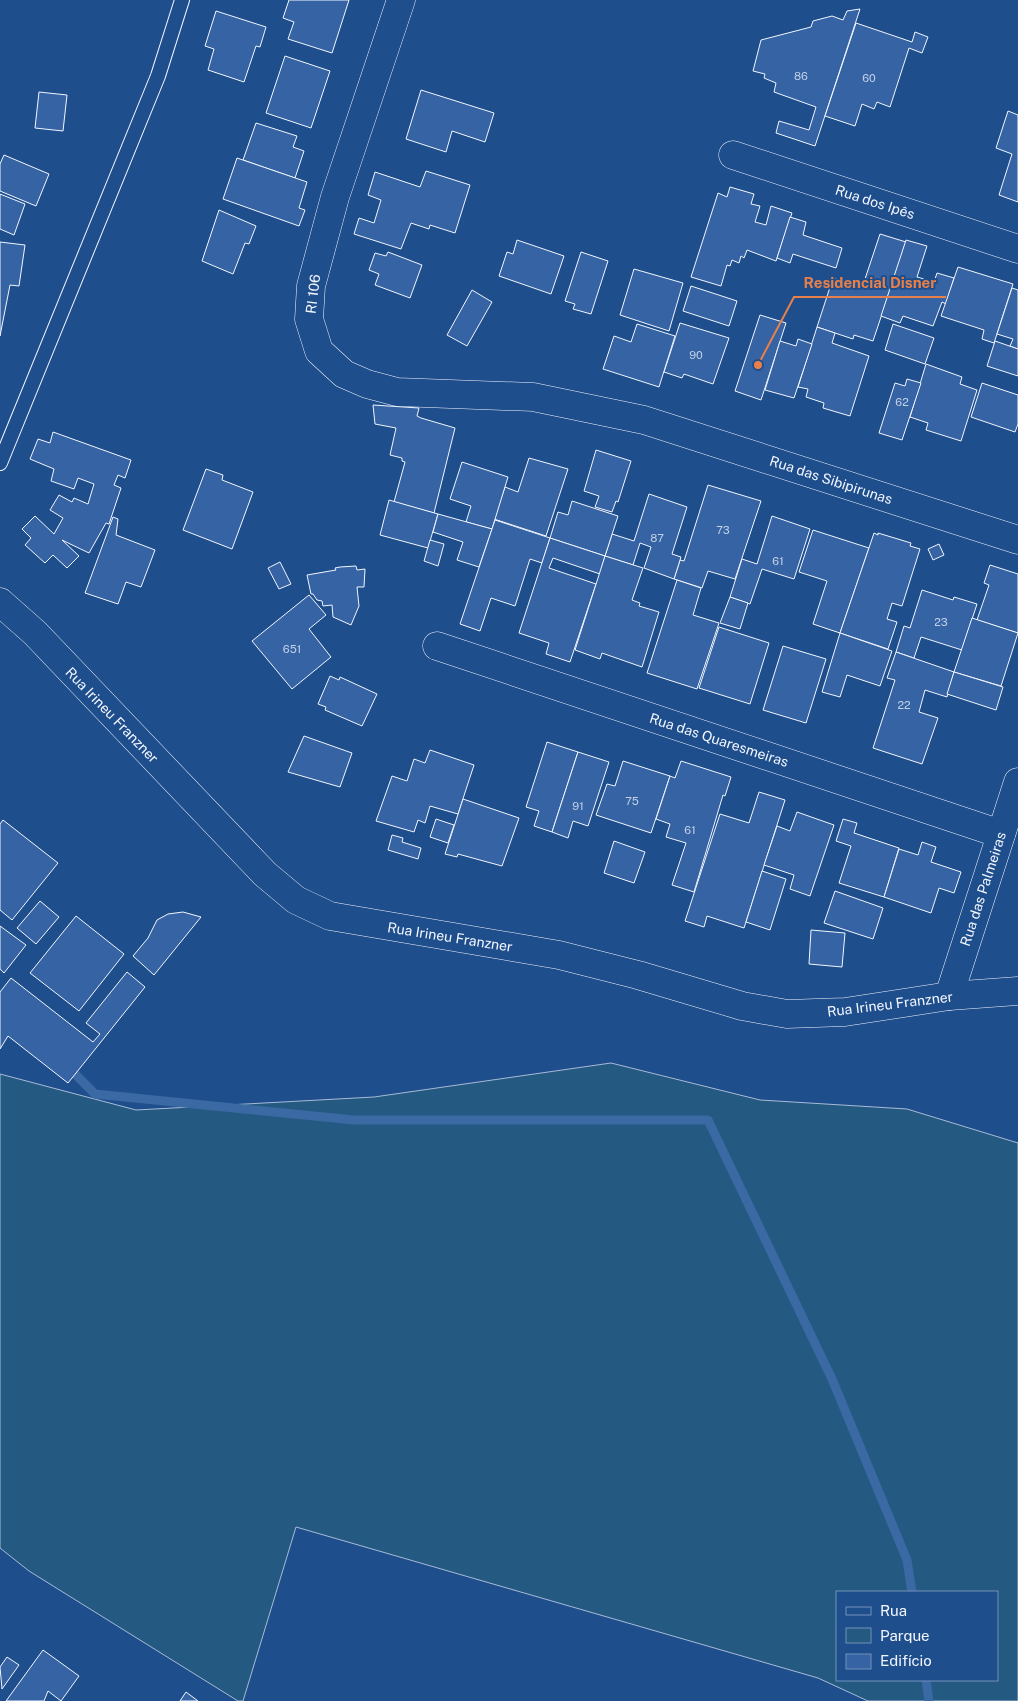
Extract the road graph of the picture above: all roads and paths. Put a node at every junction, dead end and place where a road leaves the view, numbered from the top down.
1 (182, 0) edge
2 (401, 0) edge
3 (733, 154) dead end
4 (1018, 249) edge
5 (644, 420) joint
6 (0, 463) edge
7 (1018, 540) edge
8 (0, 602) edge
9 (437, 646) dead end
10 (1018, 782) edge
11 (1000, 834) junction
12 (1018, 991) edge
13 (949, 996) junction

1 - 6 lane
2 - 5 street, RI 106
3 - 4 street, Rua dos Ipês
5 - 7 street, Rua das Sibipirunas
8 - 13 street, Rua Irineu Franzner
9 - 11 street, Rua das Quaresmeiras
10 - 11 street, Rua das Palmeiras
11 - 13 street, Rua das Palmeiras
12 - 13 street, Rua Irineu Franzner

